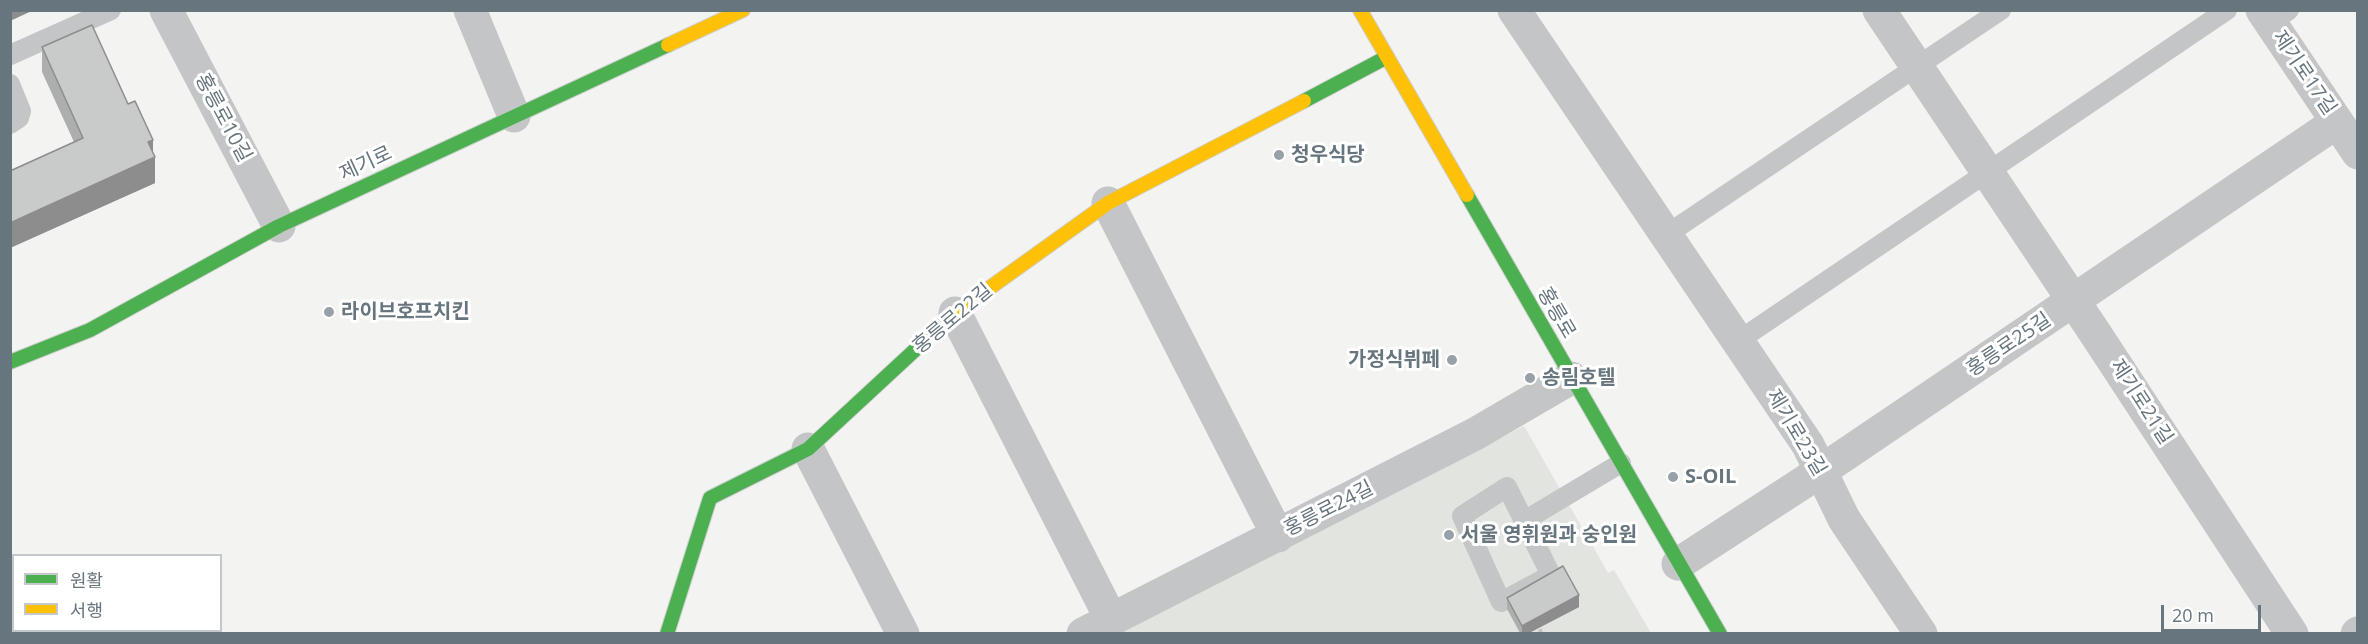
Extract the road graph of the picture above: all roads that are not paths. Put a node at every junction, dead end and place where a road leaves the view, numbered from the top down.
1 (111, 10) edge
2 (166, 10) edge
3 (470, 10) edge
4 (743, 10) edge
5 (1360, 10) edge
6 (1514, 10) edge
7 (1879, 10) edge
8 (2001, 10) edge
9 (2227, 10) edge
10 (2274, 15) edge
11 (10, 55) edge
12 (1387, 57) junction
13 (1917, 67) junction
14 (10, 84) edge
15 (514, 116) junction
16 (2337, 122) junction
17 (10, 124) edge
18 (2358, 153) edge
19 (1988, 173) junction
20 (1108, 203) junction
21 (279, 226) junction
22 (1666, 235) junction
23 (2074, 301) junction
24 (955, 313) junction
25 (1738, 341) junction
26 (10, 362) edge
27 (1571, 378) junction
28 (808, 449) junction
29 (1621, 463) junction
30 (1821, 471) junction
31 (1524, 521) junction
32 (1278, 536) junction
33 (1678, 564) junction
34 (1097, 626) edge
35 (667, 633) edge
36 (903, 633) edge
37 (1720, 633) edge
38 (1921, 633) edge
39 (2292, 633) edge

1 - 11 lane
2 - 21 street, 홍릉로10길
3 - 15 street
4 - 15 main road, 제기로
5 - 12 main road, 홍릉로
6 - 22 street, 제기로23길
7 - 13 street, 제기로21길
8 - 13 lane
9 - 19 lane
10 - 16 street, 제기로17길
12 - 20 main road, 홍릉로22길
12 - 27 main road, 홍릉로
13 - 19 street, 제기로21길
13 - 22 lane
14 - 17 lane
15 - 21 main road, 제기로
16 - 18 street, 제기로17길
16 - 23 street, 홍릉로25길
19 - 23 street, 제기로21길
19 - 25 lane
20 - 24 main road, 홍릉로22길
20 - 32 street
21 - 26 main road, 제기로
22 - 25 street, 제기로23길
23 - 30 street, 홍릉로25길
23 - 39 street, 제기로21길
24 - 28 main road, 홍릉로22길
24 - 34 street
25 - 30 street, 제기로23길
27 - 29 main road, 홍릉로
27 - 32 street, 홍릉로24길
28 - 35 main road, 홍릉로22길
28 - 36 street
29 - 31 lane
29 - 33 main road, 홍릉로
30 - 33 street, 홍릉로25길
30 - 38 street, 제기로23길
31 - 31 lane
32 - 34 street, 홍릉로24길
33 - 37 main road, 홍릉로

